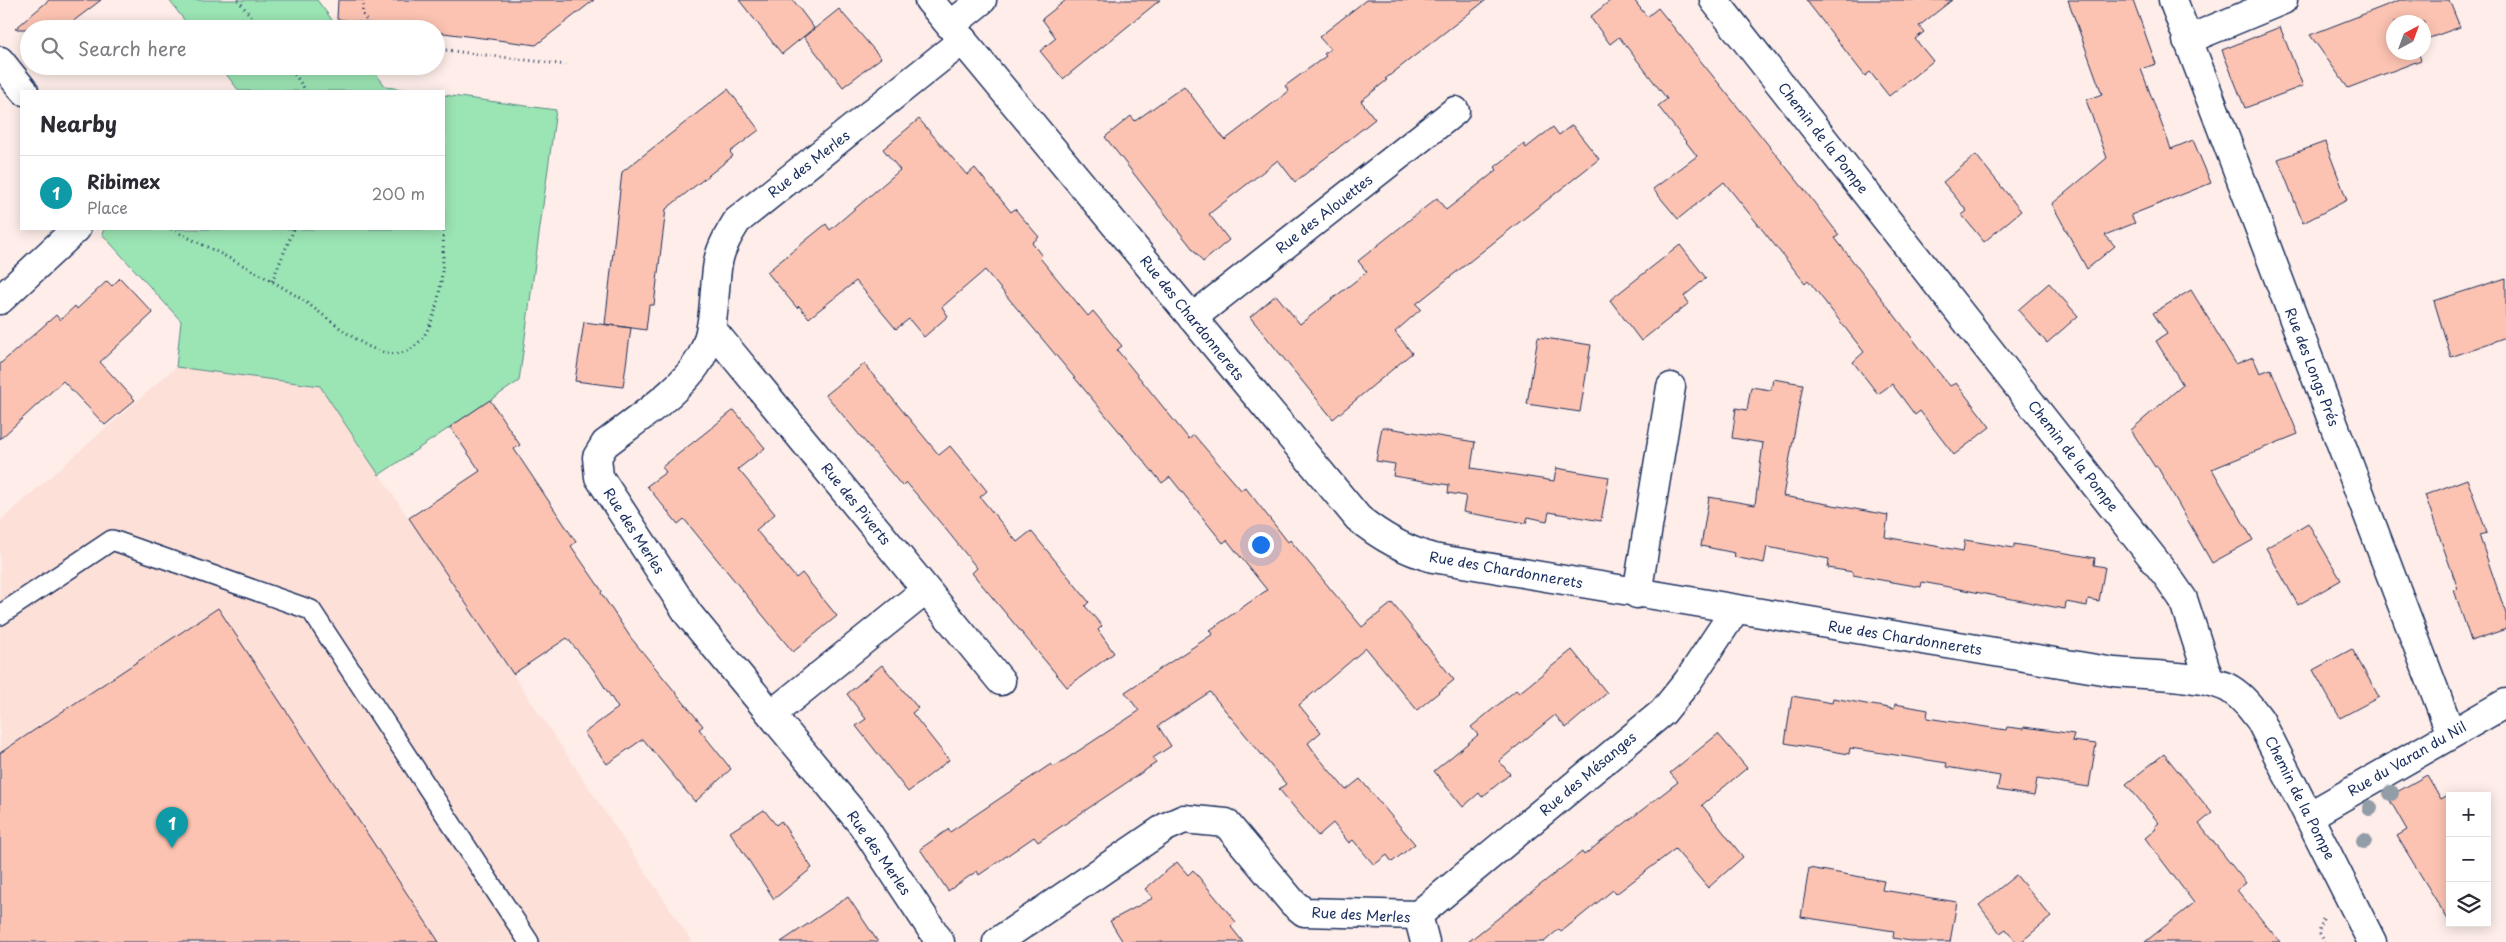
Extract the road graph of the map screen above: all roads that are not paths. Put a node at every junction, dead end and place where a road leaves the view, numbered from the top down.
1 (929, 0) edge
2 (982, 0) edge
3 (1714, 0) edge
4 (2173, 0) edge
5 (2283, 0) edge
6 (957, 33) junction
7 (2187, 40) junction
8 (0, 61) edge
9 (23, 90) edge
10 (1455, 111) dead end
11 (75, 230) edge
12 (0, 300) edge
13 (1192, 318) junction
14 (711, 328) junction
15 (1671, 387) dead end
16 (926, 590) junction
17 (1637, 594) junction
18 (1734, 610) junction
19 (0, 615) edge
20 (1001, 681) dead end
21 (2210, 682) junction
22 (2506, 703) edge
23 (772, 714) junction
24 (2451, 734) junction
25 (2309, 816) junction
26 (1418, 915) junction
27 (529, 942) edge
28 (940, 942) edge
29 (997, 942) edge
30 (1425, 942) edge
31 (2372, 942) edge

1 - 6 street, Rue des Chardonnerets
2 - 6 street, Rue des Merles
3 - 21 street, Chemin de la Pompe
4 - 7 street, Rue des Longs Prés
5 - 7 street
6 - 13 street, Rue des Chardonnerets
6 - 14 street, Rue des Merles
7 - 24 street, Rue des Longs Prés
8 - 9 street
10 - 13 street, Rue des Alouettes
11 - 12 street
13 - 17 street, Rue des Chardonnerets
14 - 16 street, Rue des Piverts
14 - 23 street, Rue des Merles
15 - 17 street
16 - 20 street, Rue des Piverts
16 - 23 street
17 - 18 street, Rue des Chardonnerets
18 - 21 street, Rue des Chardonnerets
18 - 26 street, Rue des Mésanges
19 - 27 lane
21 - 25 street, Chemin de la Pompe
22 - 24 street, Rue du Varan du Nil
23 - 28 street, Rue des Merles
24 - 25 street, Rue du Varan du Nil
25 - 31 street, Chemin de la Pompe
26 - 29 street, Rue des Merles
26 - 30 street, Rue des Merles

